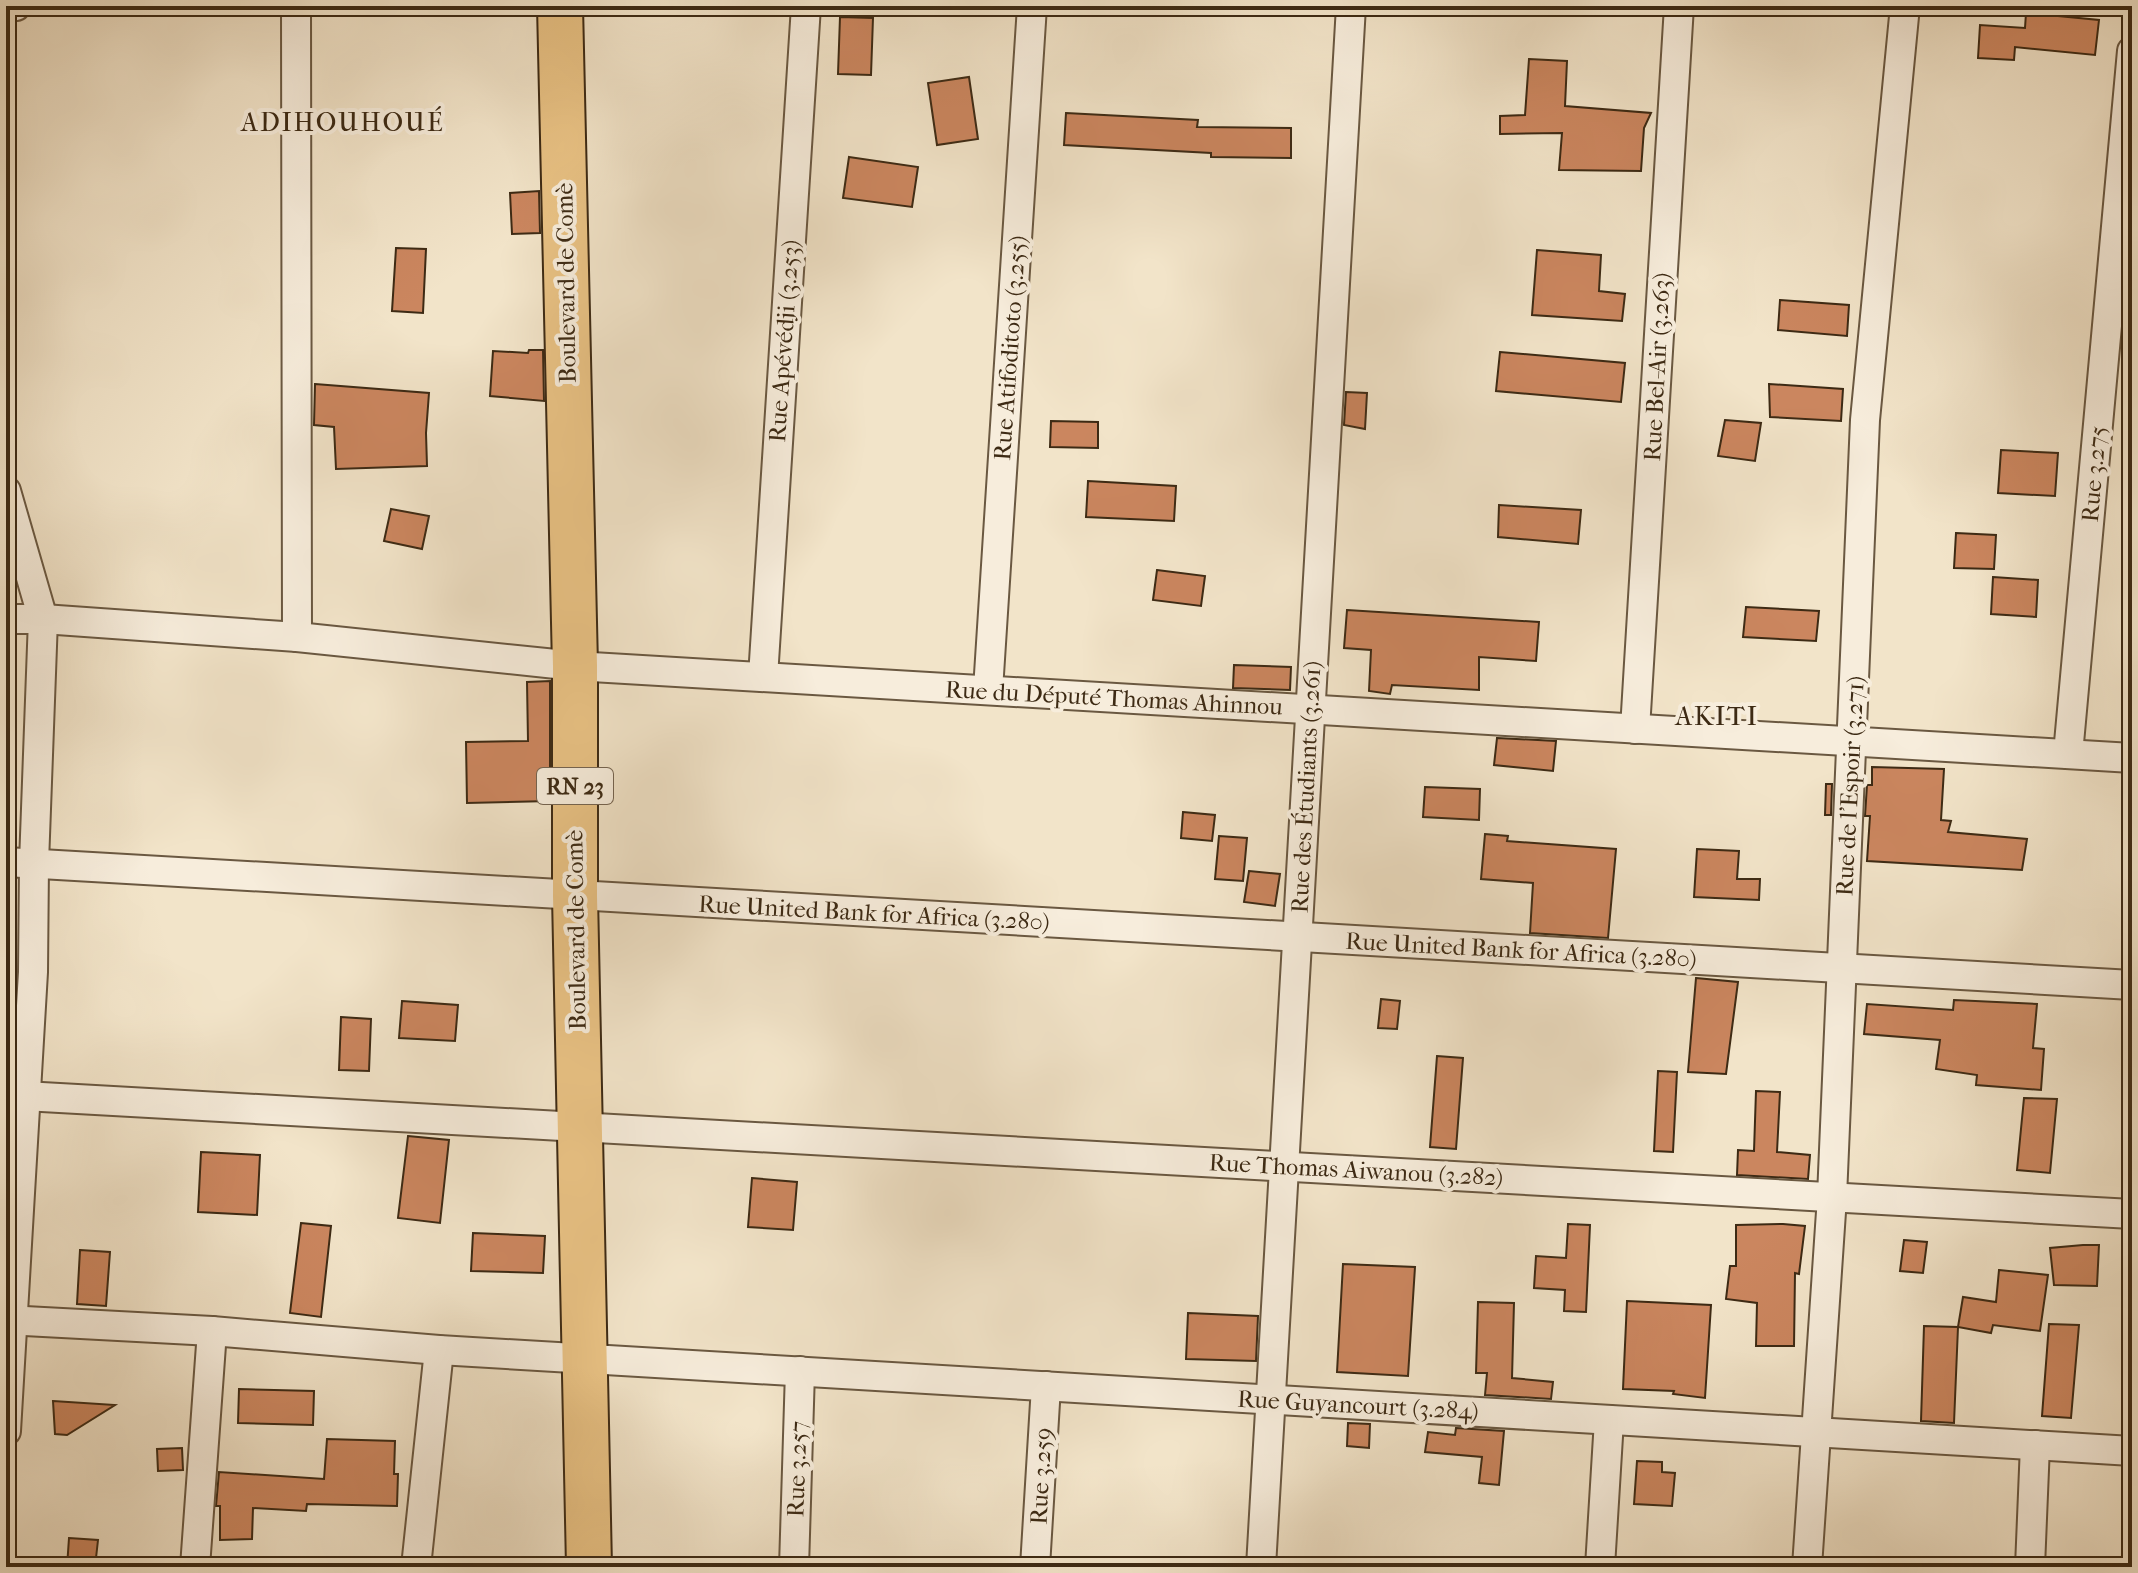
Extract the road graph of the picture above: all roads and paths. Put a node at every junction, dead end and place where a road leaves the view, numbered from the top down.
1 (16, 6) edge
2 (296, 6) edge
3 (560, 6) edge
4 (806, 6) edge
5 (1032, 6) edge
6 (1351, 6) edge
7 (1679, 6) edge
8 (1905, 6) edge
9 (6, 7) edge
10 (2132, 51) edge
11 (6, 491) edge
12 (6, 619) edge
13 (43, 619) junction
14 (297, 637) junction
15 (575, 666) junction
16 (763, 677) junction
17 (988, 690) junction
18 (1310, 710) junction
19 (1635, 729) junction
20 (1852, 742) junction
21 (2068, 754) junction
22 (2132, 758) edge
23 (20, 863) edge
24 (575, 896) junction
25 (1297, 937) junction
26 (1841, 968) junction
27 (2132, 985) edge
28 (16, 1095) edge
29 (580, 1126) junction
30 (1284, 1166) junction
31 (1832, 1197) junction
32 (2132, 1214) edge
33 (9, 1320) edge
34 (212, 1331) junction
35 (439, 1350) junction
36 (584, 1358) junction
37 (800, 1371) junction
38 (1046, 1386) junction
39 (1271, 1399) junction
40 (1609, 1420) junction
41 (6, 1431) edge
42 (1817, 1432) junction
43 (2035, 1445) junction
44 (2132, 1451) edge
45 (195, 1567) edge
46 (416, 1567) edge
47 (589, 1567) edge
48 (794, 1567) edge
49 (1035, 1567) edge
50 (1261, 1567) edge
51 (1600, 1567) edge
52 (1807, 1567) edge
53 (2030, 1567) edge

1 - 9 street
2 - 14 street
3 - 15 main road, Boulevard de Comè / RN 23
4 - 16 street, Rue Apévédji (3.253)
5 - 17 street, Rue Atifoditoto (3.255)
6 - 18 street, Rue des Étudiants (3.261)
7 - 19 street, Rue Bel-Air (3.263)
8 - 20 street, Rue de l'Espoir (3.271)
10 - 21 street, Rue 3.275
11 - 13 street
12 - 13 street, Rue du Député Thomas Ahinnou
13 - 14 street, Rue du Député Thomas Ahinnou
13 - 23 street
14 - 15 street, Rue du Député Thomas Ahinnou
15 - 16 street, Rue du Député Thomas Ahinnou
15 - 24 main road, Boulevard de Comè / RN 23
16 - 17 street, Rue du Député Thomas Ahinnou
17 - 18 street, Rue du Député Thomas Ahinnou
18 - 19 street, Rue du Député Thomas Ahinnou
18 - 25 street, Rue des Étudiants (3.261)
19 - 20 street, Rue du Député Thomas Ahinnou
20 - 21 street, Rue du Député Thomas Ahinnou
20 - 26 street, Rue de l'Espoir (3.271)
21 - 22 street, Rue du Député Thomas Ahinnou
23 - 24 street, Rue United Bank for Africa (3.280)
23 - 28 street
24 - 25 street, Rue United Bank for Africa (3.280)
24 - 29 main road, Boulevard de Comè / RN 23
25 - 26 street, Rue United Bank for Africa (3.280)
25 - 30 street, Rue des Étudiants (3.261)
26 - 27 street, Rue United Bank for Africa (3.280)
26 - 31 street, Rue de l'Espoir (3.271)
28 - 29 street, Rue Thomas Aiwanou (3.282)
28 - 33 street
29 - 30 street, Rue Thomas Aiwanou (3.282)
29 - 36 main road, Boulevard de Comè / RN 23
30 - 31 street, Rue Thomas Aiwanou (3.282)
30 - 39 street, Rue des Étudiants (3.261)
31 - 32 street, Rue Thomas Aiwanou (3.282)
31 - 42 street, Rue de l'Espoir (3.271)
33 - 34 street, Rue Guyancourt (3.284)
33 - 41 street
34 - 35 street, Rue Guyancourt (3.284)
34 - 45 street
35 - 36 street, Rue Guyancourt (3.284)
35 - 46 street
36 - 37 street, Rue Guyancourt (3.284)
36 - 47 main road, Boulevard de Comè / RN 23
37 - 38 street, Rue Guyancourt (3.284)
37 - 48 street, Rue 3.257
38 - 39 street, Rue Guyancourt (3.284)
38 - 49 street, Rue 3.259
39 - 40 street, Rue Guyancourt (3.284)
39 - 50 street, Rue des Étudiants (3.261)
40 - 42 street, Rue Guyancourt (3.284)
40 - 51 street
42 - 43 street, Rue Guyancourt (3.284)
42 - 52 street, Rue de l'Espoir (3.271)
43 - 44 street, Rue Guyancourt (3.284)
43 - 53 street

